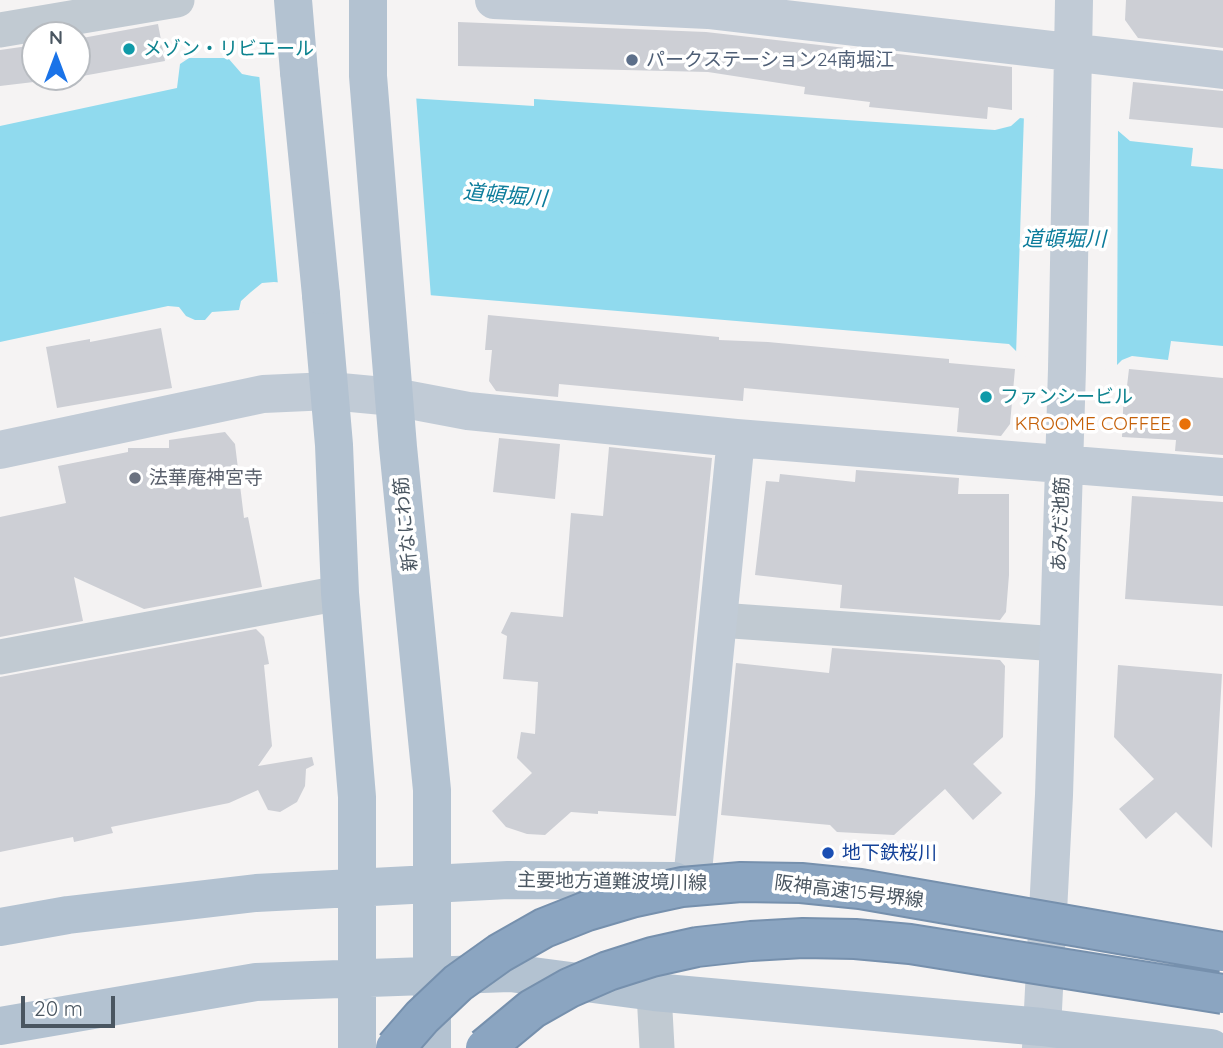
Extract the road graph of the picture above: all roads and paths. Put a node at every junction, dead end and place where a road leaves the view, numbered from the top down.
1 (177, 0) edge
2 (293, 0) edge
3 (368, 0) edge
4 (494, 0) edge
5 (1073, 0) edge
6 (0, 30) edge
7 (1073, 52) junction
8 (1223, 70) edge
9 (330, 391) junction
10 (394, 397) junction
11 (736, 438) junction
12 (0, 450) edge
13 (1063, 462) junction
14 (1223, 477) edge
15 (340, 593) junction
16 (719, 620) junction
17 (1058, 644) junction
18 (0, 657) edge
19 (692, 881) junction
20 (432, 884) junction
21 (358, 887) junction
22 (0, 927) edge
23 (1048, 928) junction
24 (1223, 941) edge
25 (1223, 952) edge
26 (432, 975) junction
27 (358, 977) junction
28 (654, 992) junction
29 (1223, 994) edge
30 (0, 1026) edge
31 (1041, 1037) edge
32 (357, 1048) edge
33 (395, 1048) edge
34 (432, 1048) edge
35 (485, 1048) edge
36 (657, 1048) edge
37 (1211, 1048) edge

1 - 6 street
2 - 9 main road, bridge
3 - 10 main road, 新なにわ筋
4 - 7 street
5 - 7 street, あみだ池筋
7 - 8 street
7 - 13 street, あみだ池筋
9 - 10 street
9 - 12 street
9 - 15 main road
10 - 11 street
10 - 20 main road, 新なにわ筋
11 - 13 street
11 - 16 street
13 - 14 street
13 - 17 street, あみだ池筋
15 - 18 street
15 - 21 main road
16 - 17 street
16 - 19 street
17 - 23 street, あみだ池筋
19 - 20 main road, 主要地方道難波境川線
19 - 23 main road, 主要地方道難波境川線
20 - 21 main road, 主要地方道難波境川線
20 - 26 main road, 新なにわ筋
21 - 22 main road, 主要地方道難波境川線
21 - 27 main road
23 - 24 main road, 主要地方道難波境川線
23 - 31 street, あみだ池筋
25 - 33 highway, 阪神高速15号堺線, bridge
26 - 27 main road
26 - 28 main road
26 - 34 main road, 新なにわ筋
27 - 30 main road
27 - 32 main road
28 - 31 main road
28 - 36 street
29 - 35 highway, bridge
31 - 37 main road

